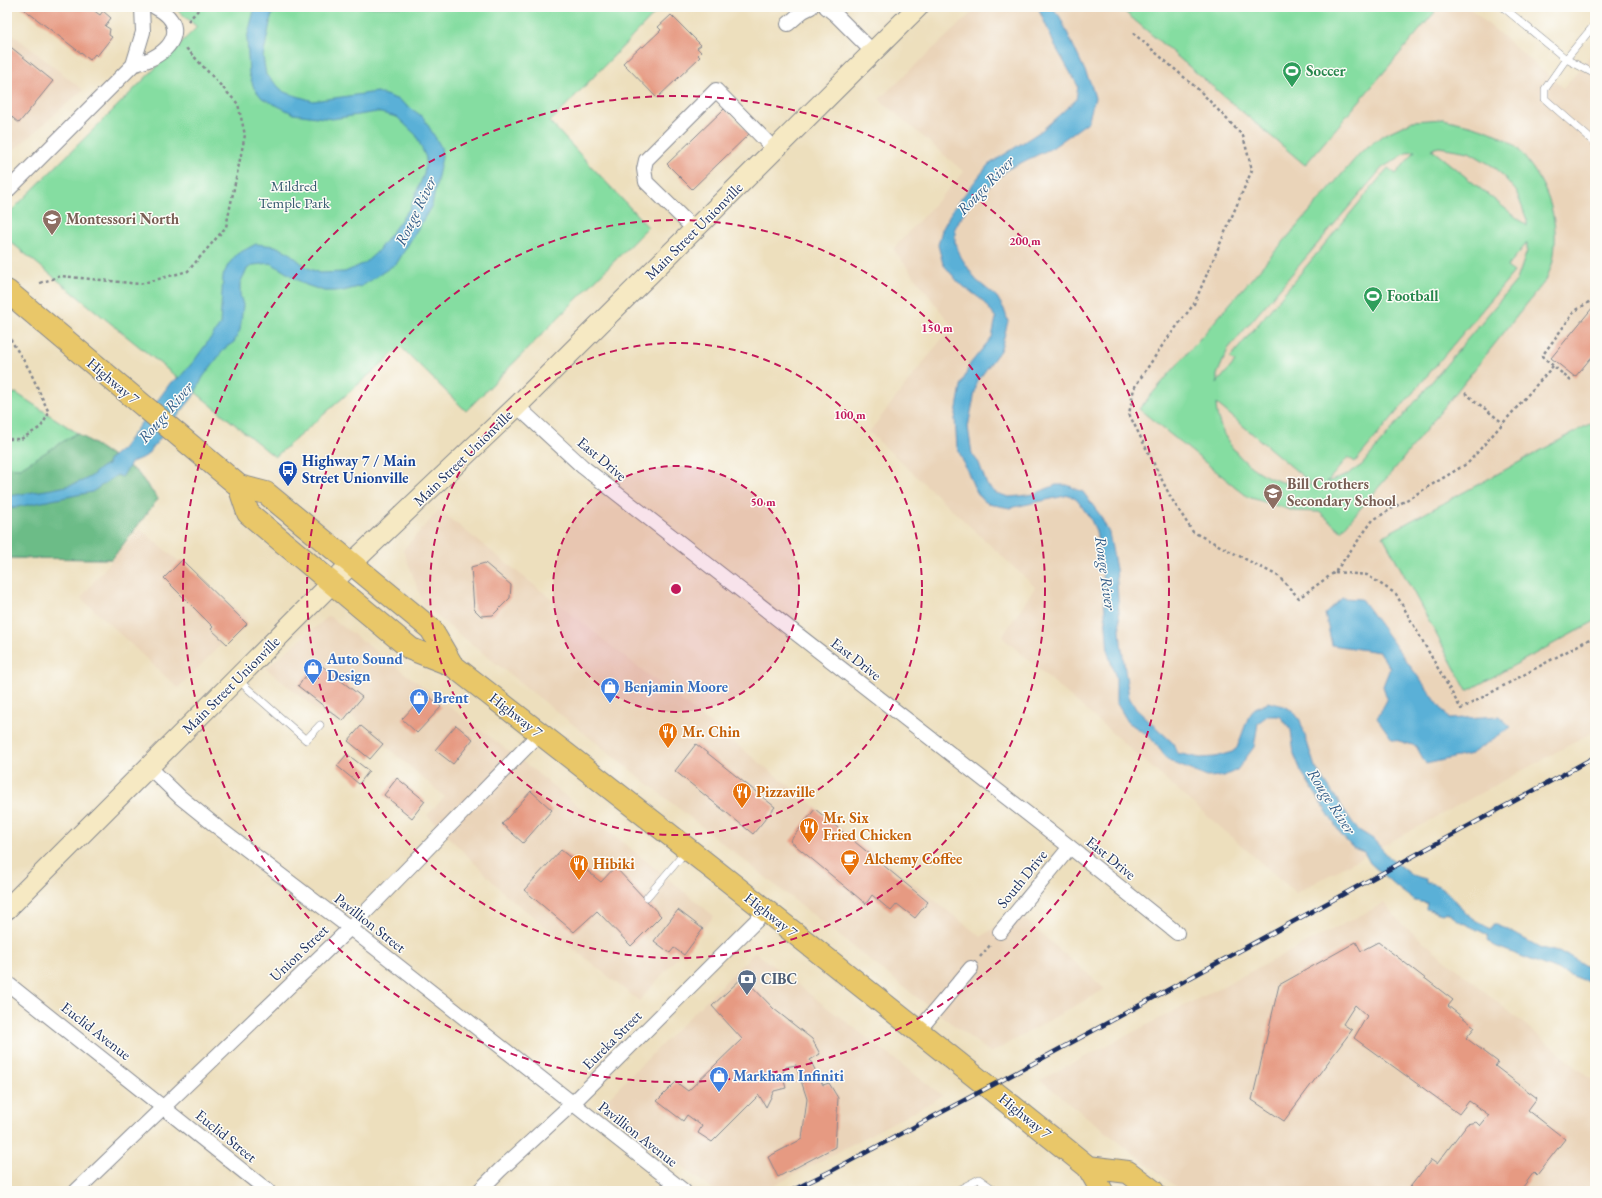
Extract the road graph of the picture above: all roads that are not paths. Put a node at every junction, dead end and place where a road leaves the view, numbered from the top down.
1 (143, 7) edge
2 (155, 7) edge
3 (811, 7) edge
4 (826, 7) edge
5 (918, 7) edge
6 (1504, 7) edge
7 (788, 24) dead end
8 (1595, 24) edge
9 (873, 52) junction
10 (1566, 59) junction
11 (133, 65) junction
12 (1595, 74) edge
13 (1595, 143) edge
14 (775, 150) junction
15 (7, 191) edge
16 (695, 230) junction
17 (7, 291) edge
18 (518, 406) junction
19 (239, 486) junction
20 (351, 564) junction
21 (332, 583) junction
22 (452, 665) junction
23 (236, 679) junction
24 (320, 725) dead end
25 (540, 734) junction
26 (149, 767) junction
27 (1070, 847) junction
28 (688, 849) junction
29 (647, 897) dead end
30 (7, 909) edge
31 (766, 911) junction
32 (350, 928) junction
33 (1000, 932) road end
34 (1177, 933) dead end
35 (971, 968) road end
36 (7, 983) edge
37 (919, 1030) junction
38 (572, 1104) junction
39 (163, 1107) junction
40 (1088, 1167) junction
41 (76, 1191) edge
42 (268, 1191) edge
43 (479, 1191) edge
44 (684, 1191) edge
45 (956, 1191) edge
46 (996, 1191) edge
47 (1102, 1191) edge
48 (1153, 1191) edge

1 - 11 street
2 - 11 street
3 - 7 street
4 - 9 street
5 - 9 main road, Main Street Unionville
6 - 10 lane
8 - 10 lane
9 - 14 main road, Main Street Unionville
10 - 12 lane
10 - 13 lane
11 - 15 street
14 - 16 main road, Main Street Unionville
14 - 16 street
16 - 18 main road, Main Street Unionville
17 - 19 main road, Highway 7
18 - 20 main road, Main Street Unionville
18 - 27 street, East Drive
19 - 20 main road, Highway 7
19 - 21 main road, Highway 7
20 - 21 main road, Main Street Unionville
20 - 22 main road, Highway 7
21 - 22 main road, Highway 7
21 - 23 main road, Main Street Unionville
22 - 25 main road, Highway 7
23 - 24 lane
23 - 26 main road, Main Street Unionville
25 - 28 main road, Highway 7
25 - 32 street, Union Street
26 - 30 main road, Main Street Unionville
26 - 32 street, Pavillion Street
27 - 33 street, South Drive
27 - 34 street, East Drive
28 - 29 lane
28 - 31 main road, Highway 7
31 - 37 main road, Highway 7
31 - 38 street, Eureka Street
32 - 38 street, Pavillion Street
32 - 39 street, Union Street
35 - 37 street
36 - 39 street, Euclid Avenue
37 - 40 main road, Highway 7
38 - 43 street, Eureka Street
38 - 44 street, Pavillion Avenue
39 - 41 street, Union Street
39 - 42 street, Euclid Street
40 - 47 main road, Highway 7
40 - 48 main road
45 - 46 lane

